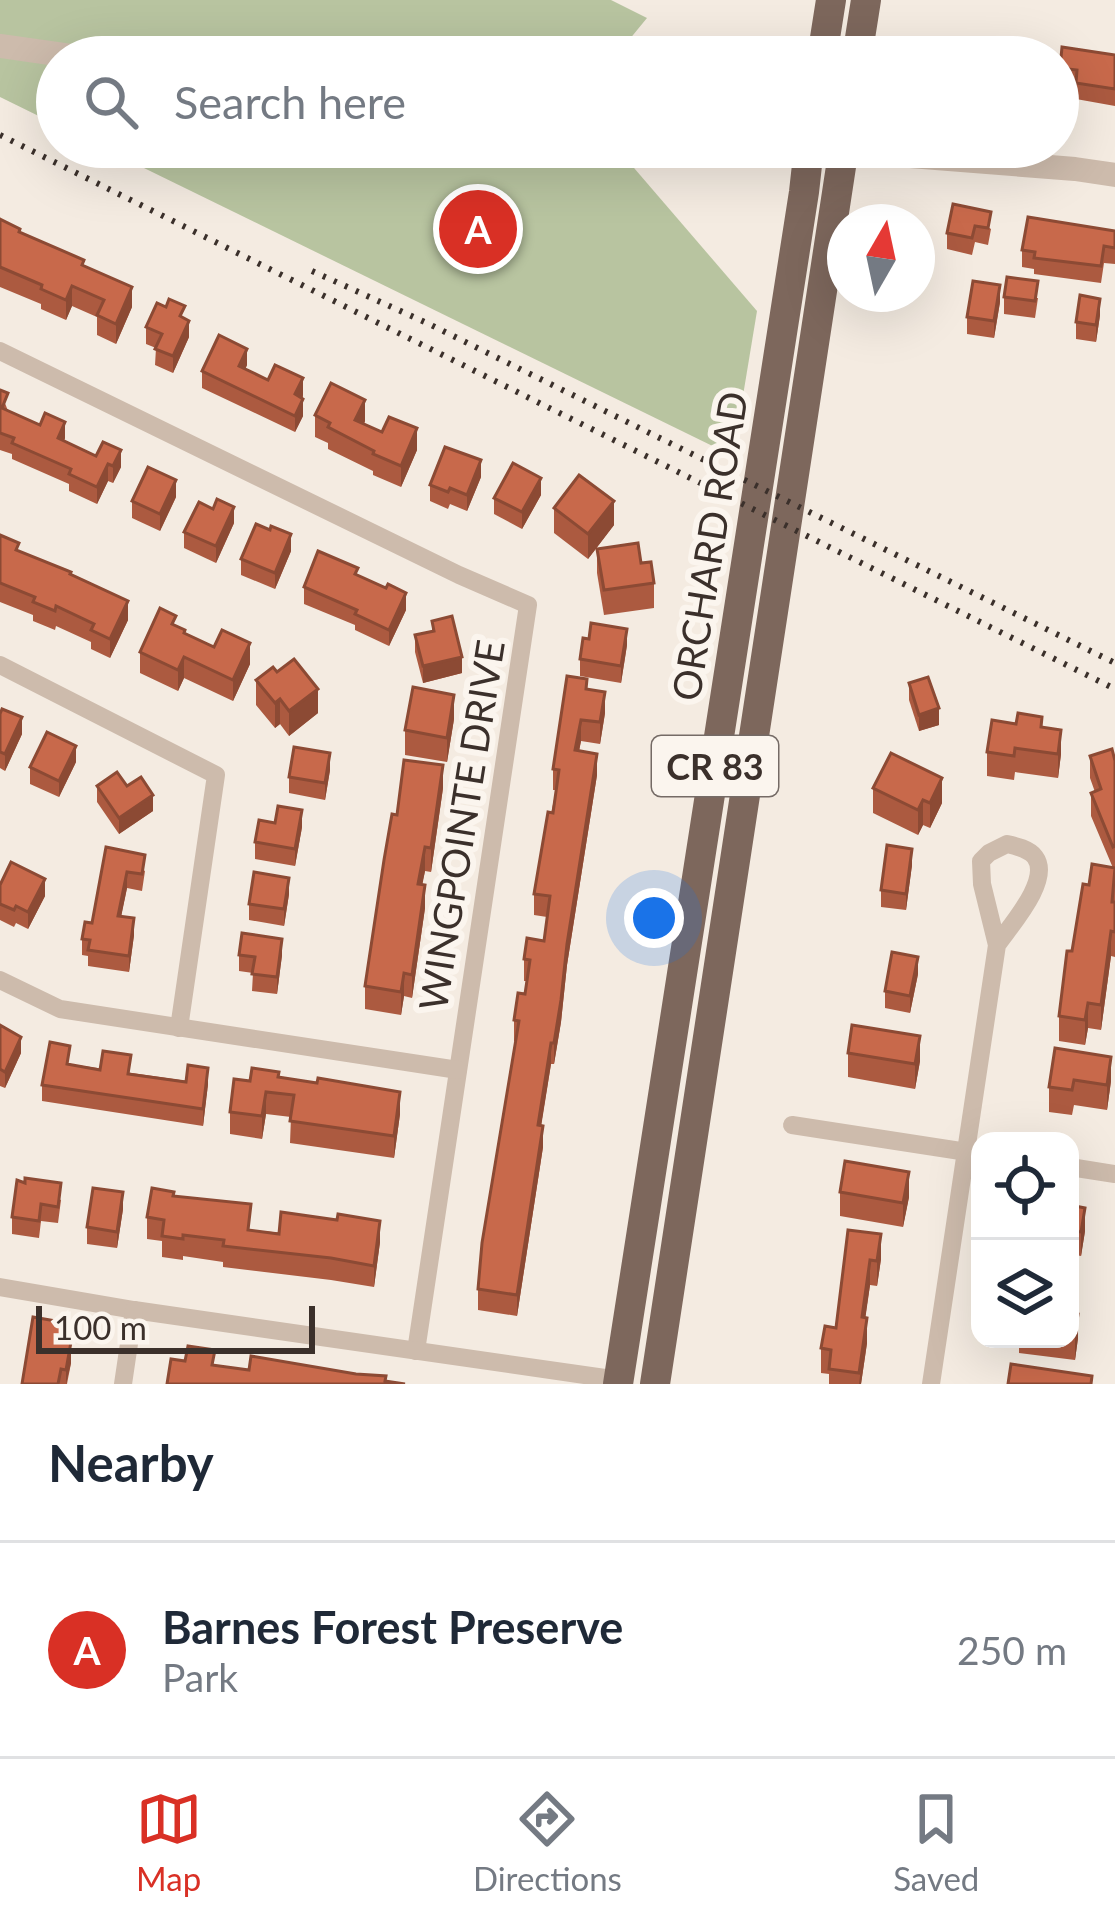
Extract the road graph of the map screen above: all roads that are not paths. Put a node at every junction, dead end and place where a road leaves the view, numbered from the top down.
1 (831, 0) edge
2 (866, 0) edge
3 (825, 36) edge
4 (860, 36) edge
5 (0, 46) edge
6 (36, 51) edge
7 (806, 168) edge
8 (841, 168) edge
9 (1042, 168) edge
10 (1115, 175) edge
11 (0, 351) edge
12 (0, 665) edge
13 (997, 945) junction
14 (0, 980) edge
15 (179, 1028) junction
16 (458, 1070) junction
17 (792, 1125) dead end
18 (975, 1132) edge
19 (971, 1153) edge
20 (971, 1159) edge
21 (1079, 1168) edge
22 (1115, 1174) edge
23 (0, 1287) edge
24 (134, 1310) junction
25 (416, 1351) junction
26 (618, 1382) edge
27 (123, 1384) edge
28 (656, 1384) edge
29 (931, 1384) edge

1 - 3 main road
2 - 4 main road
5 - 6 street
7 - 26 main road, ORCHARD ROAD / CR 83
8 - 28 main road, ORCHARD ROAD / CR 83
9 - 10 street
11 - 16 street, WINGPOINTE DRIVE
12 - 15 street
13 - 13 street
13 - 18 street
14 - 15 street
15 - 16 street
16 - 25 street, WINGPOINTE DRIVE
17 - 19 street
20 - 29 street
21 - 22 street
23 - 24 street
24 - 25 street
24 - 27 street
25 - 26 street

